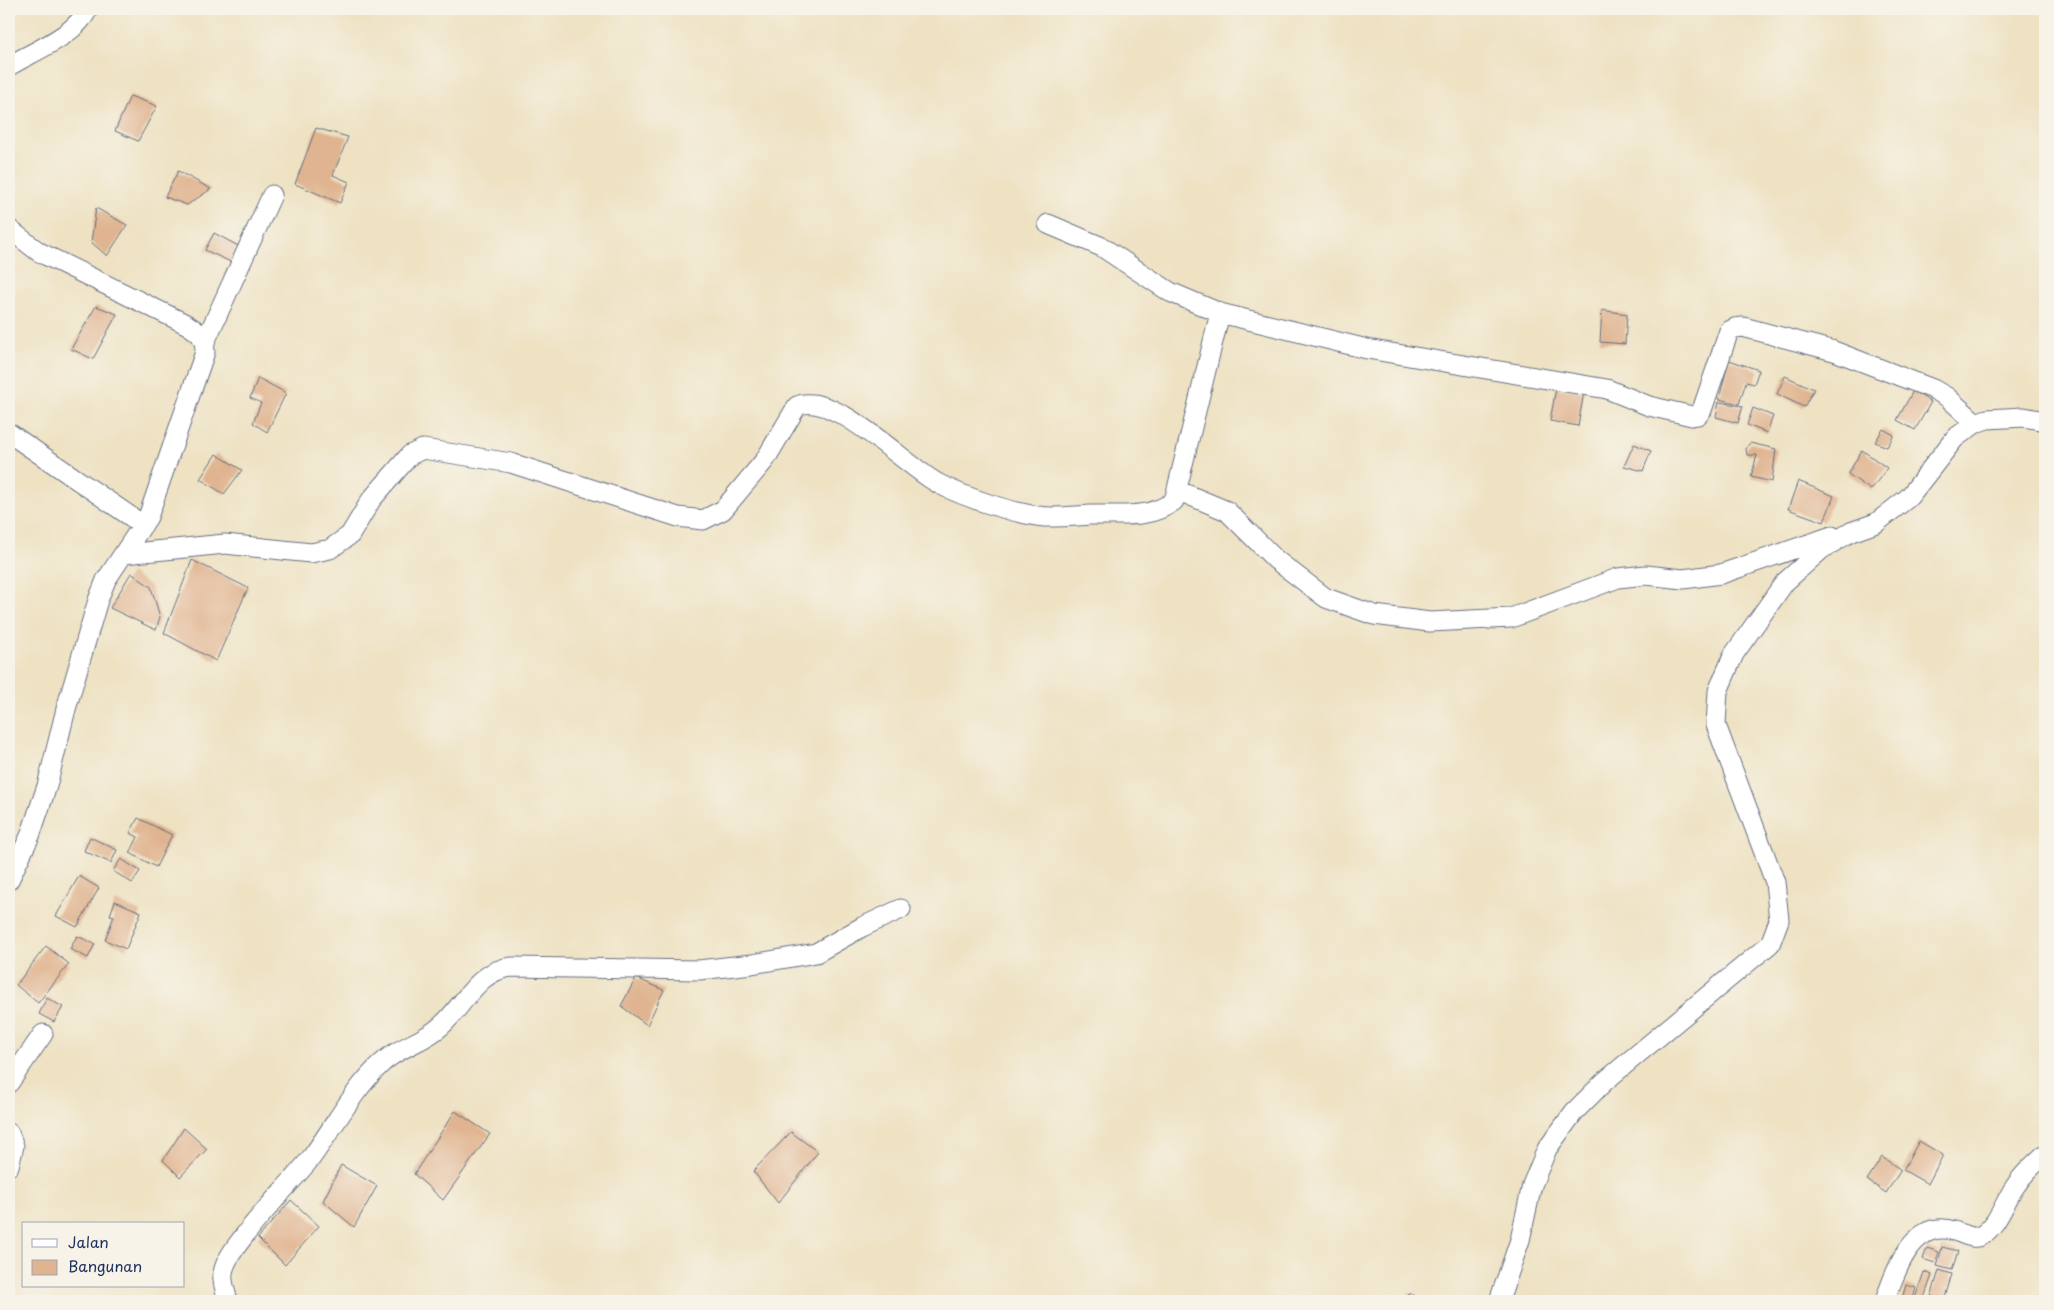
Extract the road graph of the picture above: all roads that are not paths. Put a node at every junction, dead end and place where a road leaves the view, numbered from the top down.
1 (88, 9) edge
2 (9, 66) edge
3 (272, 195) dead end
4 (1048, 224) dead end
5 (9, 229) edge
6 (1220, 313) junction
7 (205, 342) junction
8 (2045, 421) edge
9 (1976, 423) junction
10 (9, 433) edge
11 (1179, 491) junction
12 (143, 526) junction
13 (1852, 532) junction
14 (124, 554) junction
15 (9, 880) edge
16 (901, 909) dead end
17 (43, 1034) dead end
18 (9, 1083) edge
19 (9, 1133) edge
20 (2045, 1154) edge
21 (9, 1166) edge
22 (228, 1301) edge
23 (1499, 1301) edge
24 (1885, 1301) edge

1 - 2 street
3 - 7 street
4 - 6 street
5 - 7 street
6 - 9 street
6 - 11 street
7 - 12 street
8 - 9 street
9 - 13 street
10 - 12 street
11 - 13 street
11 - 14 street
12 - 14 street
13 - 23 street
14 - 15 street
16 - 22 street
17 - 18 street
19 - 21 street
20 - 24 street

